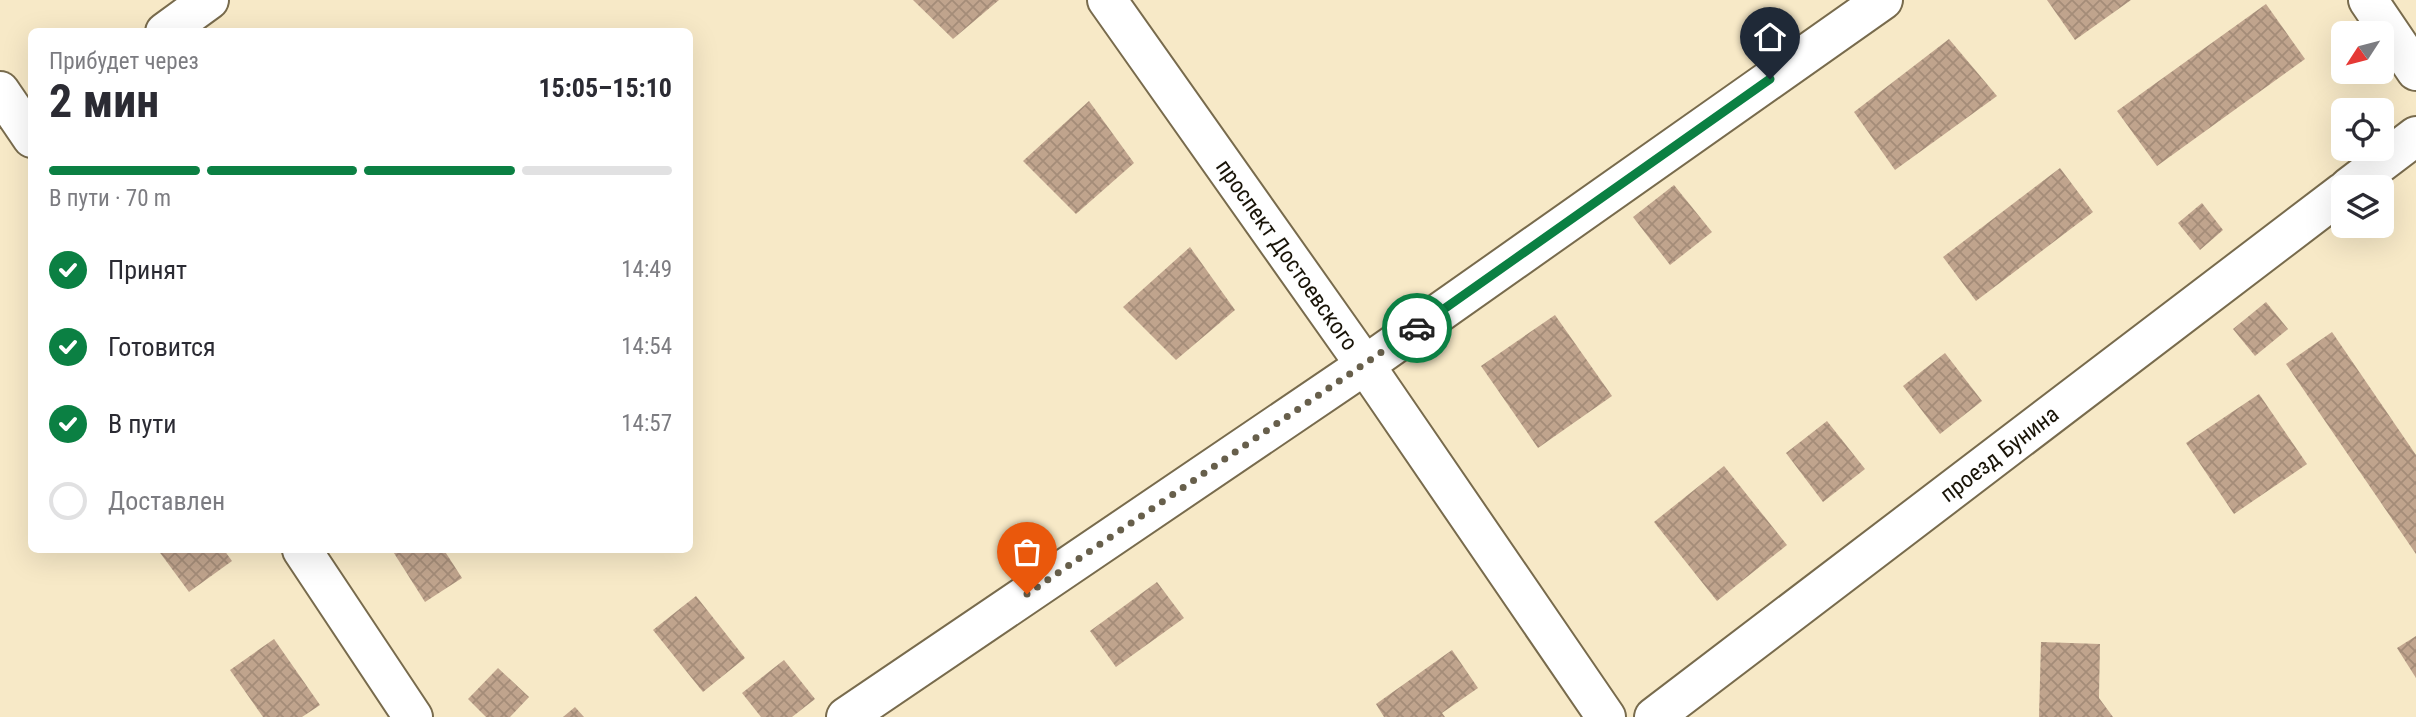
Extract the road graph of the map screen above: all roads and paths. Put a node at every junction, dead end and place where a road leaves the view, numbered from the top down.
1 (209, 0) edge
2 (1107, 0) edge
3 (1883, 0) edge
4 (2368, 0) edge
5 (170, 28) edge
6 (2416, 71) edge
7 (2416, 136) edge
8 (2365, 175) edge
9 (2331, 201) edge
10 (1365, 365) junction
11 (304, 553) edge
12 (413, 717) edge
13 (846, 717) edge
14 (1606, 717) edge
15 (1654, 717) edge

1 - 5 street
2 - 10 street, проспект Достоевского
3 - 10 street
4 - 6 street
7 - 8 street
9 - 15 street, проезд Бунина
10 - 13 street
10 - 14 street, проспект Достоевского
11 - 12 street

